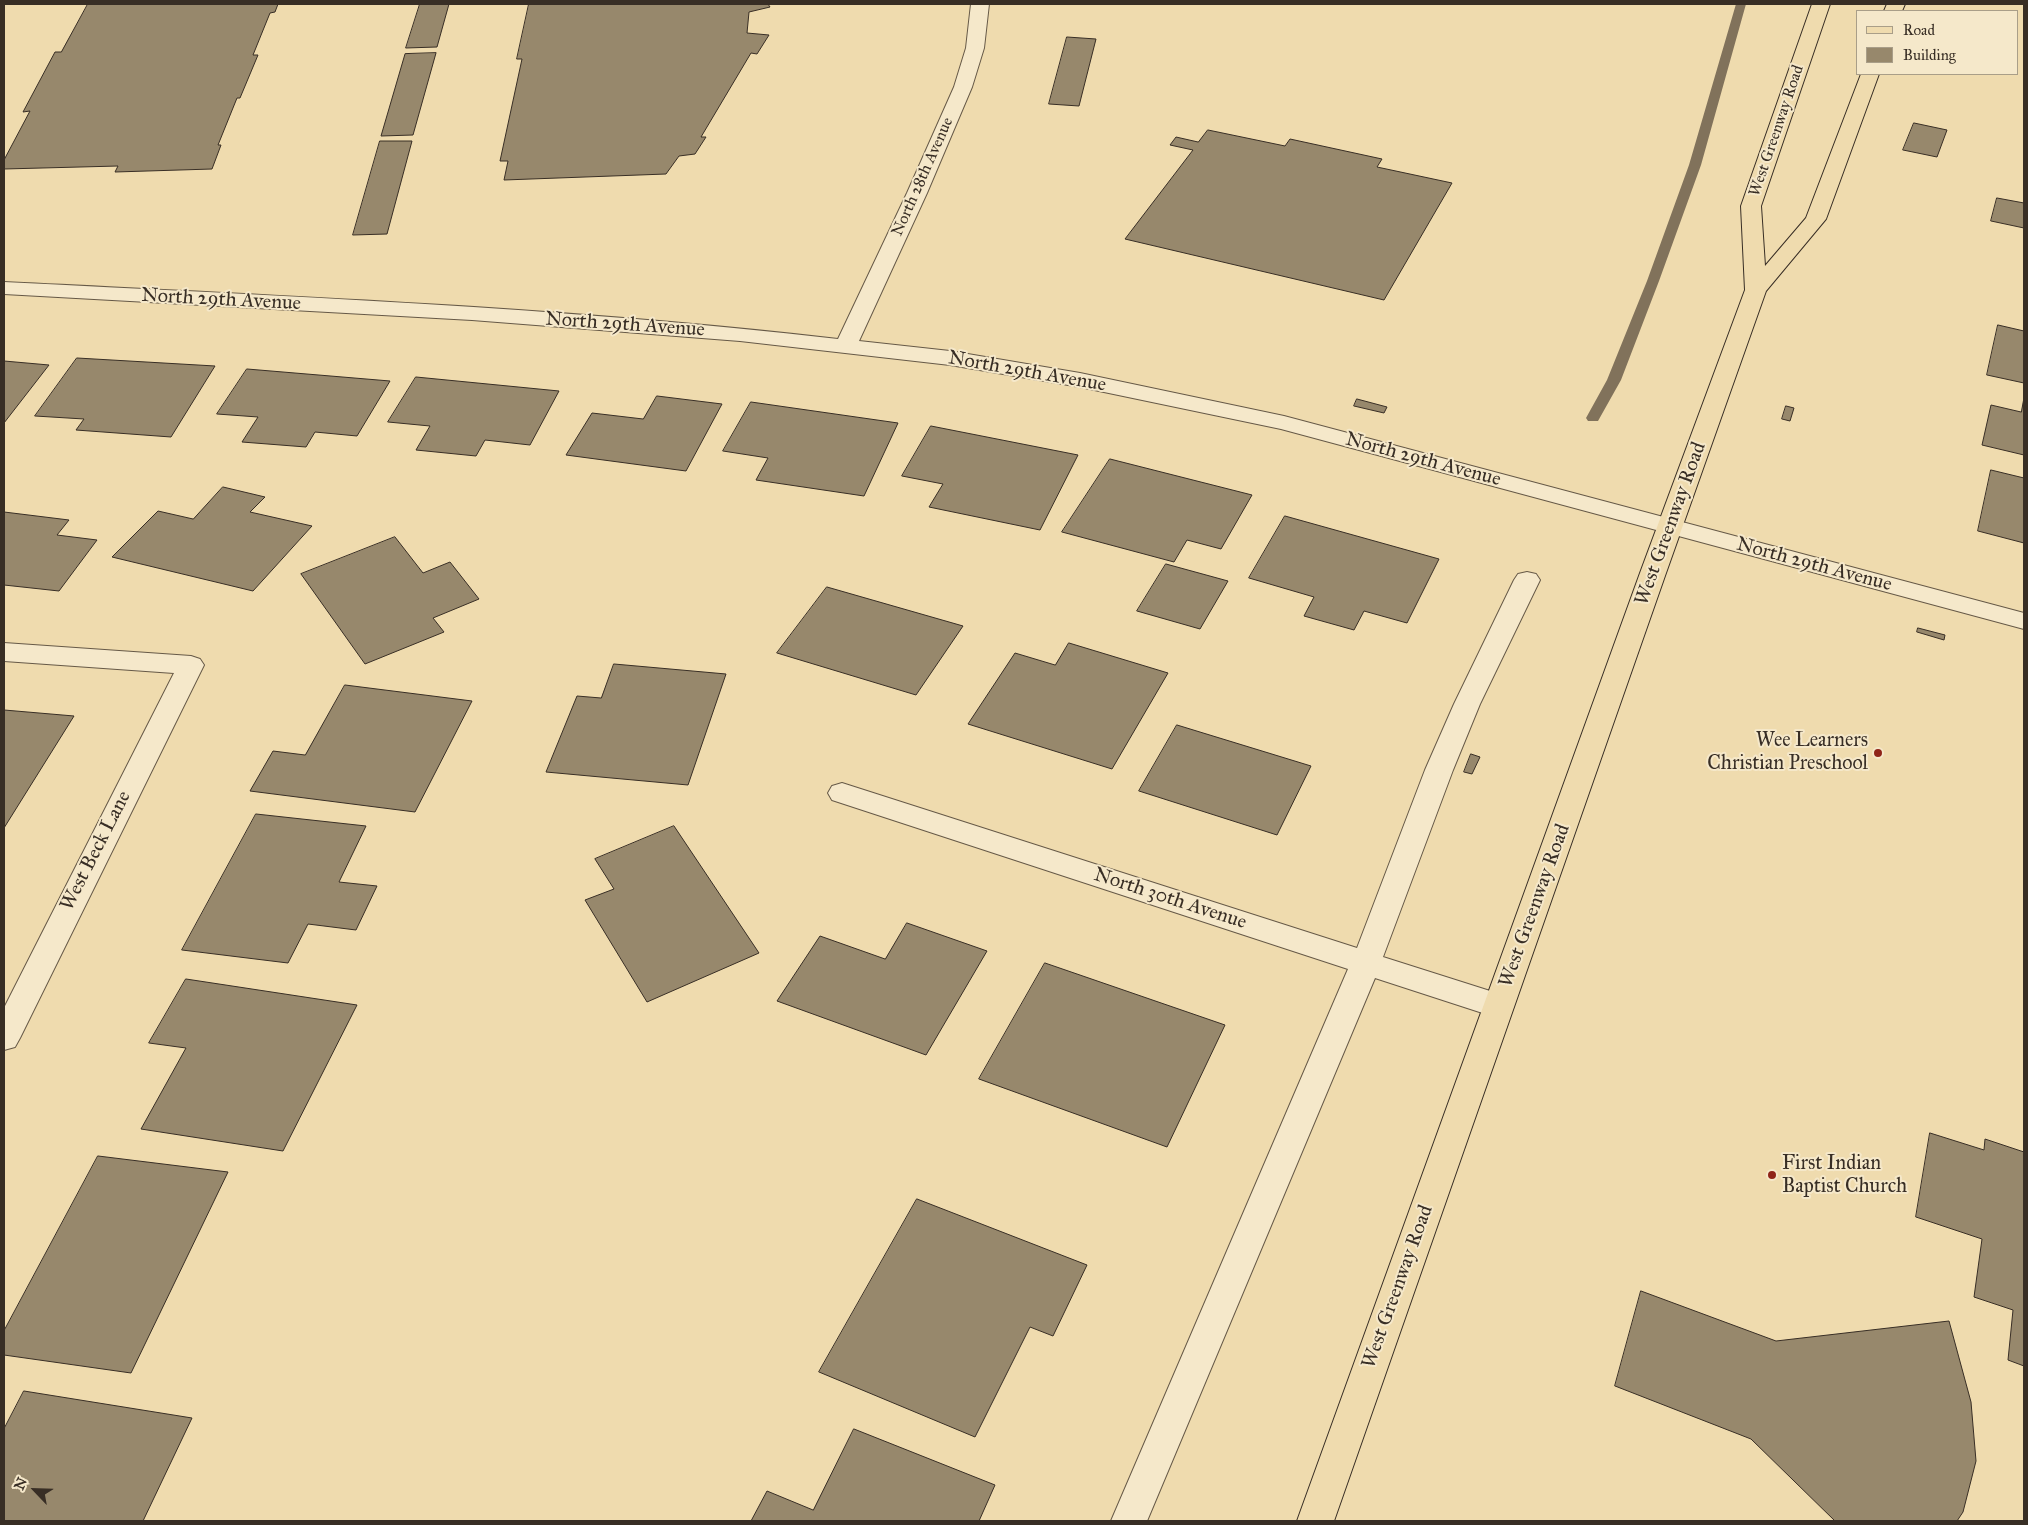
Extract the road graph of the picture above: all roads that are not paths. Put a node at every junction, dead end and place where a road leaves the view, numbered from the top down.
1 (980, 4) edge
2 (1822, 4) edge
3 (1870, 75) edge
4 (4, 288) edge
5 (1756, 290) junction
6 (846, 345) junction
7 (1670, 526) junction
8 (1527, 580) dead end
9 (2024, 621) edge
10 (4, 652) edge
11 (842, 793) dead end
12 (1366, 963) junction
13 (1498, 1006) junction
14 (4, 1038) edge
15 (1129, 1521) edge
16 (1315, 1521) edge

1 - 6 street, North 28th Avenue
2 - 5 main road, West Greenway Road
3 - 5 main road, West Greenway Road
4 - 6 street, North 29th Avenue
5 - 7 main road, West Greenway Road
6 - 7 street, North 29th Avenue
7 - 9 street, North 29th Avenue
7 - 13 main road, West Greenway Road
8 - 12 street
10 - 14 street, West Beck Lane
11 - 12 street, North 30th Avenue
12 - 13 street, North 30th Avenue
12 - 15 street
13 - 16 main road, West Greenway Road

